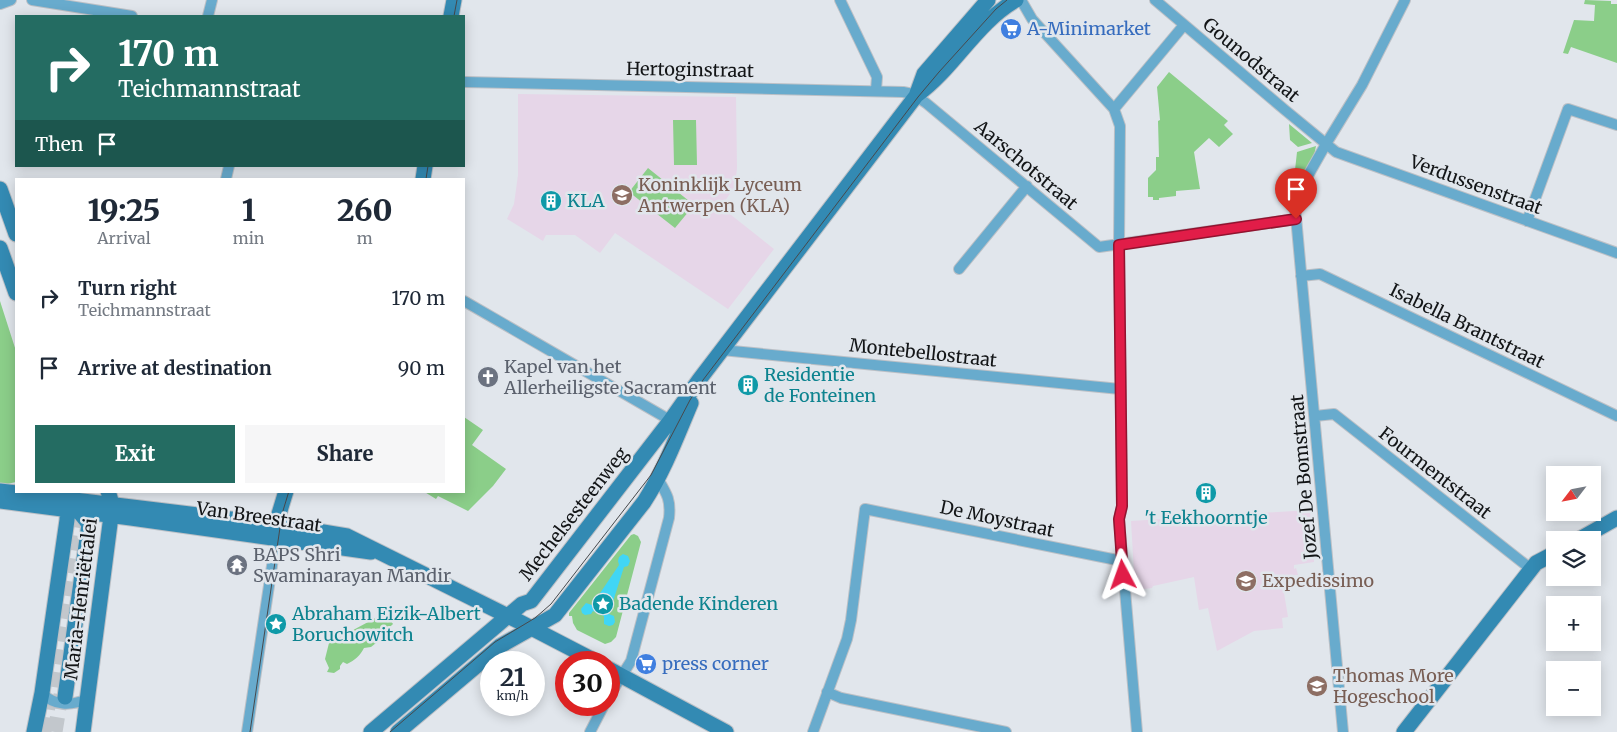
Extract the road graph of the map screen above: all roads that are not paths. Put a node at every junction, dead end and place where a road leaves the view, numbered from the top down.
1 (11, 0) edge
2 (32, 0) edge
3 (212, 0) edge
4 (454, 0) edge
5 (840, 0) edge
6 (988, 0) edge
7 (1016, 0) edge
8 (1021, 0) edge
9 (1155, 0) edge
10 (1405, 0) edge
11 (0, 4) edge
12 (126, 15) edge
13 (208, 15) edge
14 (451, 15) edge
15 (1184, 25) junction
16 (465, 82) edge
17 (876, 90) junction
18 (916, 96) junction
19 (1114, 109) junction
20 (1617, 125) edge
21 (1326, 144) junction
22 (1026, 186) junction
23 (0, 189) edge
24 (1296, 219) junction
25 (1527, 221) junction
26 (15, 231) edge
27 (1119, 245) junction
28 (0, 248) edge
29 (1617, 253) edge
30 (959, 269) dead end
31 (1301, 276) junction
32 (15, 290) edge
33 (465, 301) edge
34 (722, 350) junction
35 (1120, 389) junction
36 (1315, 416) junction
37 (1617, 416) edge
38 (676, 424) junction
39 (658, 479) junction
40 (0, 491) edge
41 (285, 493) edge
42 (0, 501) edge
43 (71, 503) edge
44 (110, 504) edge
45 (1617, 518) edge
46 (277, 531) junction
47 (1594, 531) edge
48 (1546, 558) edge
49 (1122, 561) junction
50 (1532, 569) junction
51 (508, 616) junction
52 (532, 628) junction
53 (575, 651) edge
54 (620, 669) edge
55 (620, 675) edge
56 (827, 692) junction
57 (42, 693) junction
58 (65, 697) tunnel mouth
59 (87, 699) junction
60 (598, 716) edge
61 (34, 732) edge
62 (83, 732) edge
63 (247, 732) edge
64 (371, 732) edge
65 (398, 732) edge
66 (590, 732) edge
67 (726, 732) edge
68 (812, 732) edge
69 (1006, 732) edge
70 (1138, 732) edge
71 (1343, 732) edge
72 (1404, 732) edge

1 - 11 street
2 - 12 street
3 - 13 street
4 - 14 main road
5 - 17 street
6 - 18 main road, Mechelsesteenweg
7 - 18 main road, Mechelsesteenweg
8 - 19 street
9 - 15 street, Gounodstraat
10 - 21 street, Jozef De Bomstraat
15 - 19 street
15 - 21 street, Gounodstraat
16 - 17 street, Hertoginstraat
17 - 18 street, Hertoginstraat
18 - 22 street, Aarschotstraat
18 - 34 main road, Mechelsesteenweg
19 - 27 street
20 - 25 street
21 - 24 street, Jozef De Bomstraat
21 - 25 street, Verdussenstraat
22 - 27 street, Aarschotstraat
22 - 30 street
23 - 26 main road
24 - 27 street, Aarschotstraat
24 - 31 street, Jozef De Bomstraat
25 - 29 street, Verdussenstraat
27 - 35 street
28 - 32 main road
31 - 36 street, Jozef De Bomstraat
31 - 37 street, Isabella Brantstraat
33 - 38 street
34 - 35 street, Montebellostraat
34 - 38 main road, Mechelsesteenweg
35 - 49 street
36 - 50 street, Fourmentstraat
36 - 71 street, Jozef De Bomstraat
38 - 39 main road, Mechelsesteenweg
38 - 51 main road, Mechelsesteenweg
39 - 52 main road, Mechelsesteenweg
39 - 54 street
40 - 43 main road
41 - 46 main road
42 - 43 main road
43 - 44 main road, Van Breestraat
43 - 57 main road, Maria-Henriëttalei
43 - 58 main road
44 - 46 main road, Van Breestraat
44 - 59 main road, Maria-Henriëttalei
45 - 47 main road
46 - 51 main road, Van Breestraat
46 - 63 street
48 - 50 main road
49 - 56 street, De Moystraat
49 - 70 street
50 - 72 main road
51 - 52 main road, Van Breestraat
51 - 64 main road, Mechelsesteenweg
52 - 53 main road, Van Breestraat
52 - 65 main road, Mechelsesteenweg
55 - 67 main road
56 - 68 street
56 - 69 street
57 - 59 street, Maria-Henriëttalei
57 - 61 main road, Maria-Henriëttalei
59 - 62 main road, Maria-Henriëttalei
60 - 66 street

